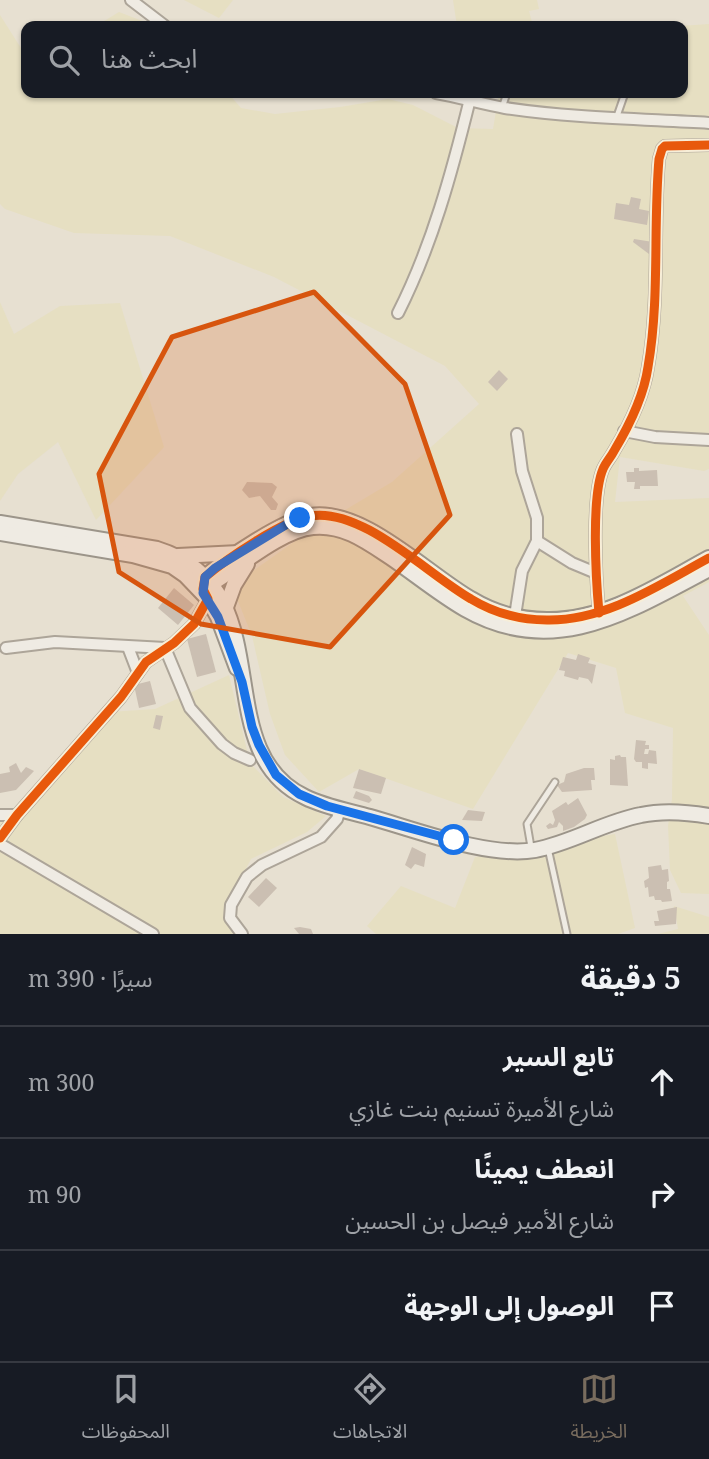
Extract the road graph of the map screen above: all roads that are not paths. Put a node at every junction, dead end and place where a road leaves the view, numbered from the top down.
1 (131, 0) edge
2 (158, 21) edge
3 (464, 98) edge
4 (506, 98) edge
5 (623, 98) edge
6 (470, 99) junction
7 (502, 108) junction
8 (616, 119) junction
9 (709, 123) edge
10 (709, 145) edge
11 (398, 313) dead end
12 (624, 431) junction
13 (517, 434) dead end
14 (709, 440) edge
15 (0, 523) edge
16 (0, 533) edge
17 (537, 541) junction
18 (177, 556) junction
19 (244, 556) junction
20 (709, 558) edge
21 (709, 569) edge
22 (596, 573) junction
23 (204, 586) junction
24 (226, 607) junction
25 (599, 613) junction
26 (515, 617) junction
27 (128, 647) junction
28 (6, 648) dead end
29 (164, 648) junction
30 (138, 673) junction
31 (242, 682) junction
32 (250, 760) dead end
33 (555, 782) dead end
34 (340, 809) junction
35 (0, 815) edge
36 (17, 815) junction
37 (709, 816) edge
38 (0, 838) edge
39 (0, 844) edge
40 (548, 847) junction
41 (532, 850) junction
42 (153, 934) edge
43 (242, 934) edge
44 (568, 934) edge

1 - 2 street
3 - 6 street
4 - 7 lane
5 - 8 lane
6 - 7 street
6 - 11 street
7 - 8 street
8 - 9 street
10 - 12 street
12 - 14 street
12 - 22 street
13 - 17 street
15 - 18 main road
16 - 23 main road
17 - 22 street
17 - 26 street
18 - 19 main road
18 - 23 main road
19 - 21 main road
19 - 23 main road
19 - 24 main road
19 - 26 main road
20 - 25 main road
22 - 25 street
23 - 24 main road
23 - 29 street
23 - 31 main road
24 - 31 main road
25 - 26 main road
27 - 28 street
27 - 29 street
27 - 30 street
29 - 30 street
29 - 32 street
30 - 36 street
31 - 34 main road
33 - 41 lane
34 - 41 main road
34 - 43 street
35 - 36 street
36 - 38 street
37 - 40 main road
39 - 42 street
40 - 41 main road
40 - 44 lane

